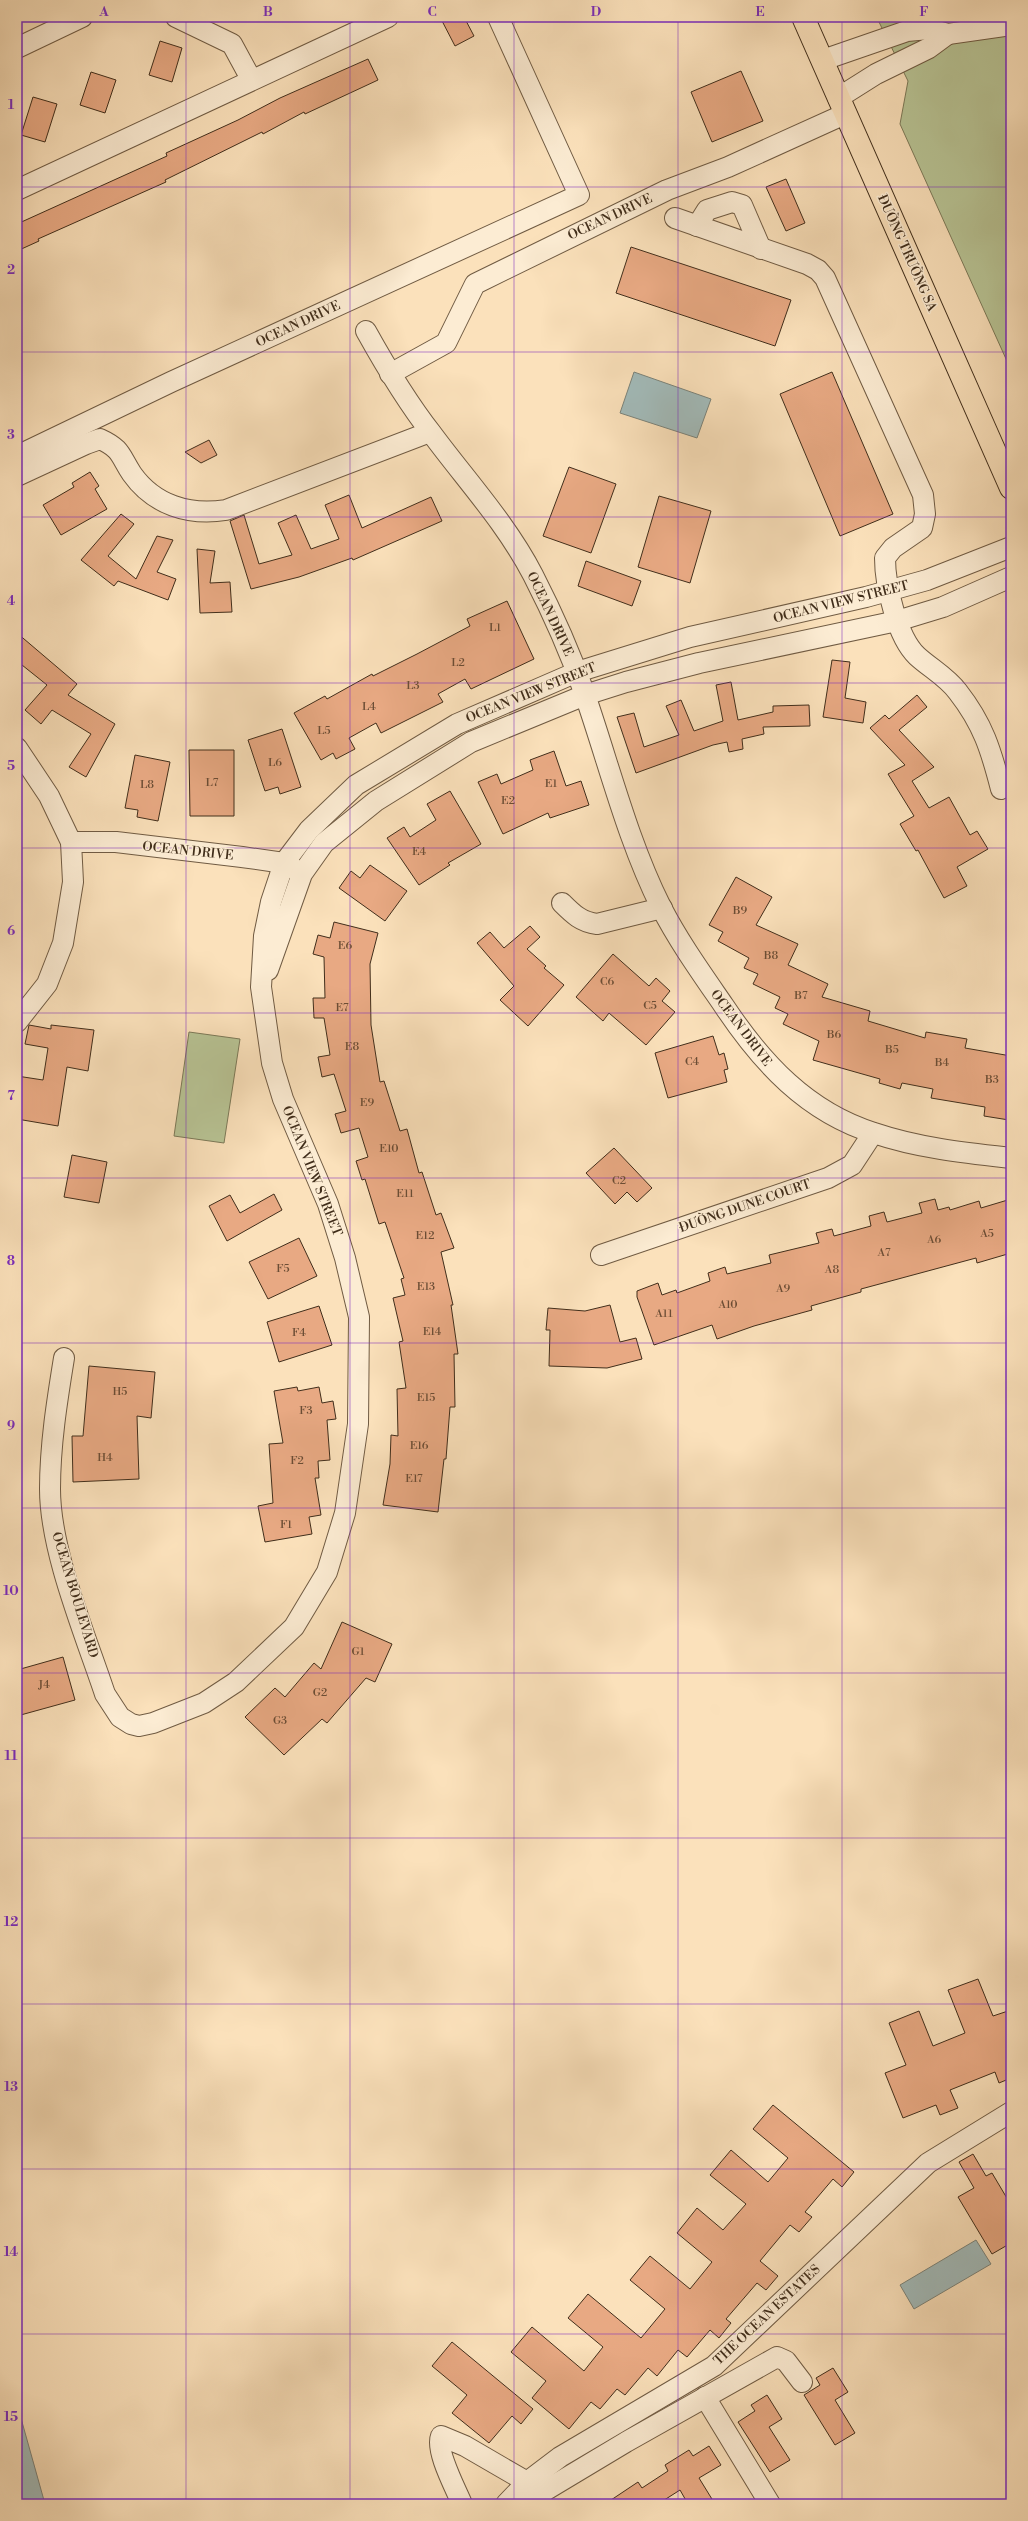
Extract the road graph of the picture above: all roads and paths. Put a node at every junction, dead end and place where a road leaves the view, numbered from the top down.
1 (82, 17) edge
2 (176, 17) edge
3 (388, 17) edge
4 (498, 17) edge
5 (803, 17) edge
6 (1011, 25) edge
7 (948, 34) junction
8 (17, 48) edge
9 (823, 60) junction
10 (251, 79) junction
11 (842, 106) junction
12 (17, 190) edge
13 (675, 218) dead end
14 (697, 226) junction
15 (761, 249) junction
16 (366, 331) dead end
17 (390, 374) junction
18 (430, 432) junction
19 (17, 456) edge
20 (17, 476) edge
21 (1011, 488) edge
22 (1011, 547) edge
23 (1011, 577) edge
24 (889, 591) junction
25 (897, 621) junction
26 (577, 672) junction
27 (585, 695) junction
28 (17, 748) edge
29 (1001, 788) dead end
30 (71, 842) junction
31 (284, 863) junction
32 (302, 874) junction
33 (562, 903) dead end
34 (662, 908) junction
35 (261, 986) junction
36 (17, 1022) edge
37 (873, 1133) junction
38 (1011, 1158) edge
39 (601, 1255) dead end
40 (64, 1358) dead end
41 (131, 1724) joint
42 (1011, 2112) edge
43 (802, 2382) dead end
44 (705, 2397) junction
45 (527, 2482) junction
46 (462, 2504) edge
47 (506, 2504) edge
48 (528, 2504) edge
49 (770, 2504) edge

1 - 8 street
2 - 10 street
3 - 10 street
4 - 19 street, OCEAN DRIVE
5 - 9 main road, ĐƯỜNG TRƯỜNG SA
6 - 7 street
7 - 9 street
7 - 11 street, OCEAN DRIVE
9 - 11 main road, ĐƯỜNG TRƯỜNG SA
10 - 12 street
11 - 17 street, OCEAN DRIVE
11 - 21 main road, ĐƯỜNG TRƯỜNG SA
13 - 14 street
14 - 15 street
14 - 15 street
15 - 24 street
16 - 17 street, OCEAN DRIVE
17 - 18 street, OCEAN DRIVE
18 - 20 street
18 - 26 street, OCEAN DRIVE
22 - 24 street, OCEAN VIEW STREET
23 - 25 street, OCEAN VIEW STREET
24 - 25 street
24 - 26 street, OCEAN VIEW STREET
25 - 27 street, OCEAN VIEW STREET
25 - 29 street
26 - 27 street, OCEAN DRIVE
26 - 31 street, OCEAN VIEW STREET
27 - 32 street, OCEAN VIEW STREET
27 - 34 street, OCEAN DRIVE
28 - 30 street
30 - 31 street, OCEAN DRIVE
30 - 36 street
31 - 32 street, OCEAN DRIVE
31 - 35 street, OCEAN VIEW STREET
32 - 35 street, OCEAN VIEW STREET
33 - 34 street
34 - 37 street, OCEAN DRIVE
35 - 41 street, OCEAN VIEW STREET
37 - 38 street, OCEAN DRIVE
37 - 39 street, ĐƯỜNG DUNE COURT
40 - 41 street, OCEAN BOULEVARD
42 - 45 street, THE OCEAN ESTATES
43 - 44 street
44 - 48 street
44 - 49 street
45 - 46 street
45 - 47 street, THE OCEAN ESTATES

